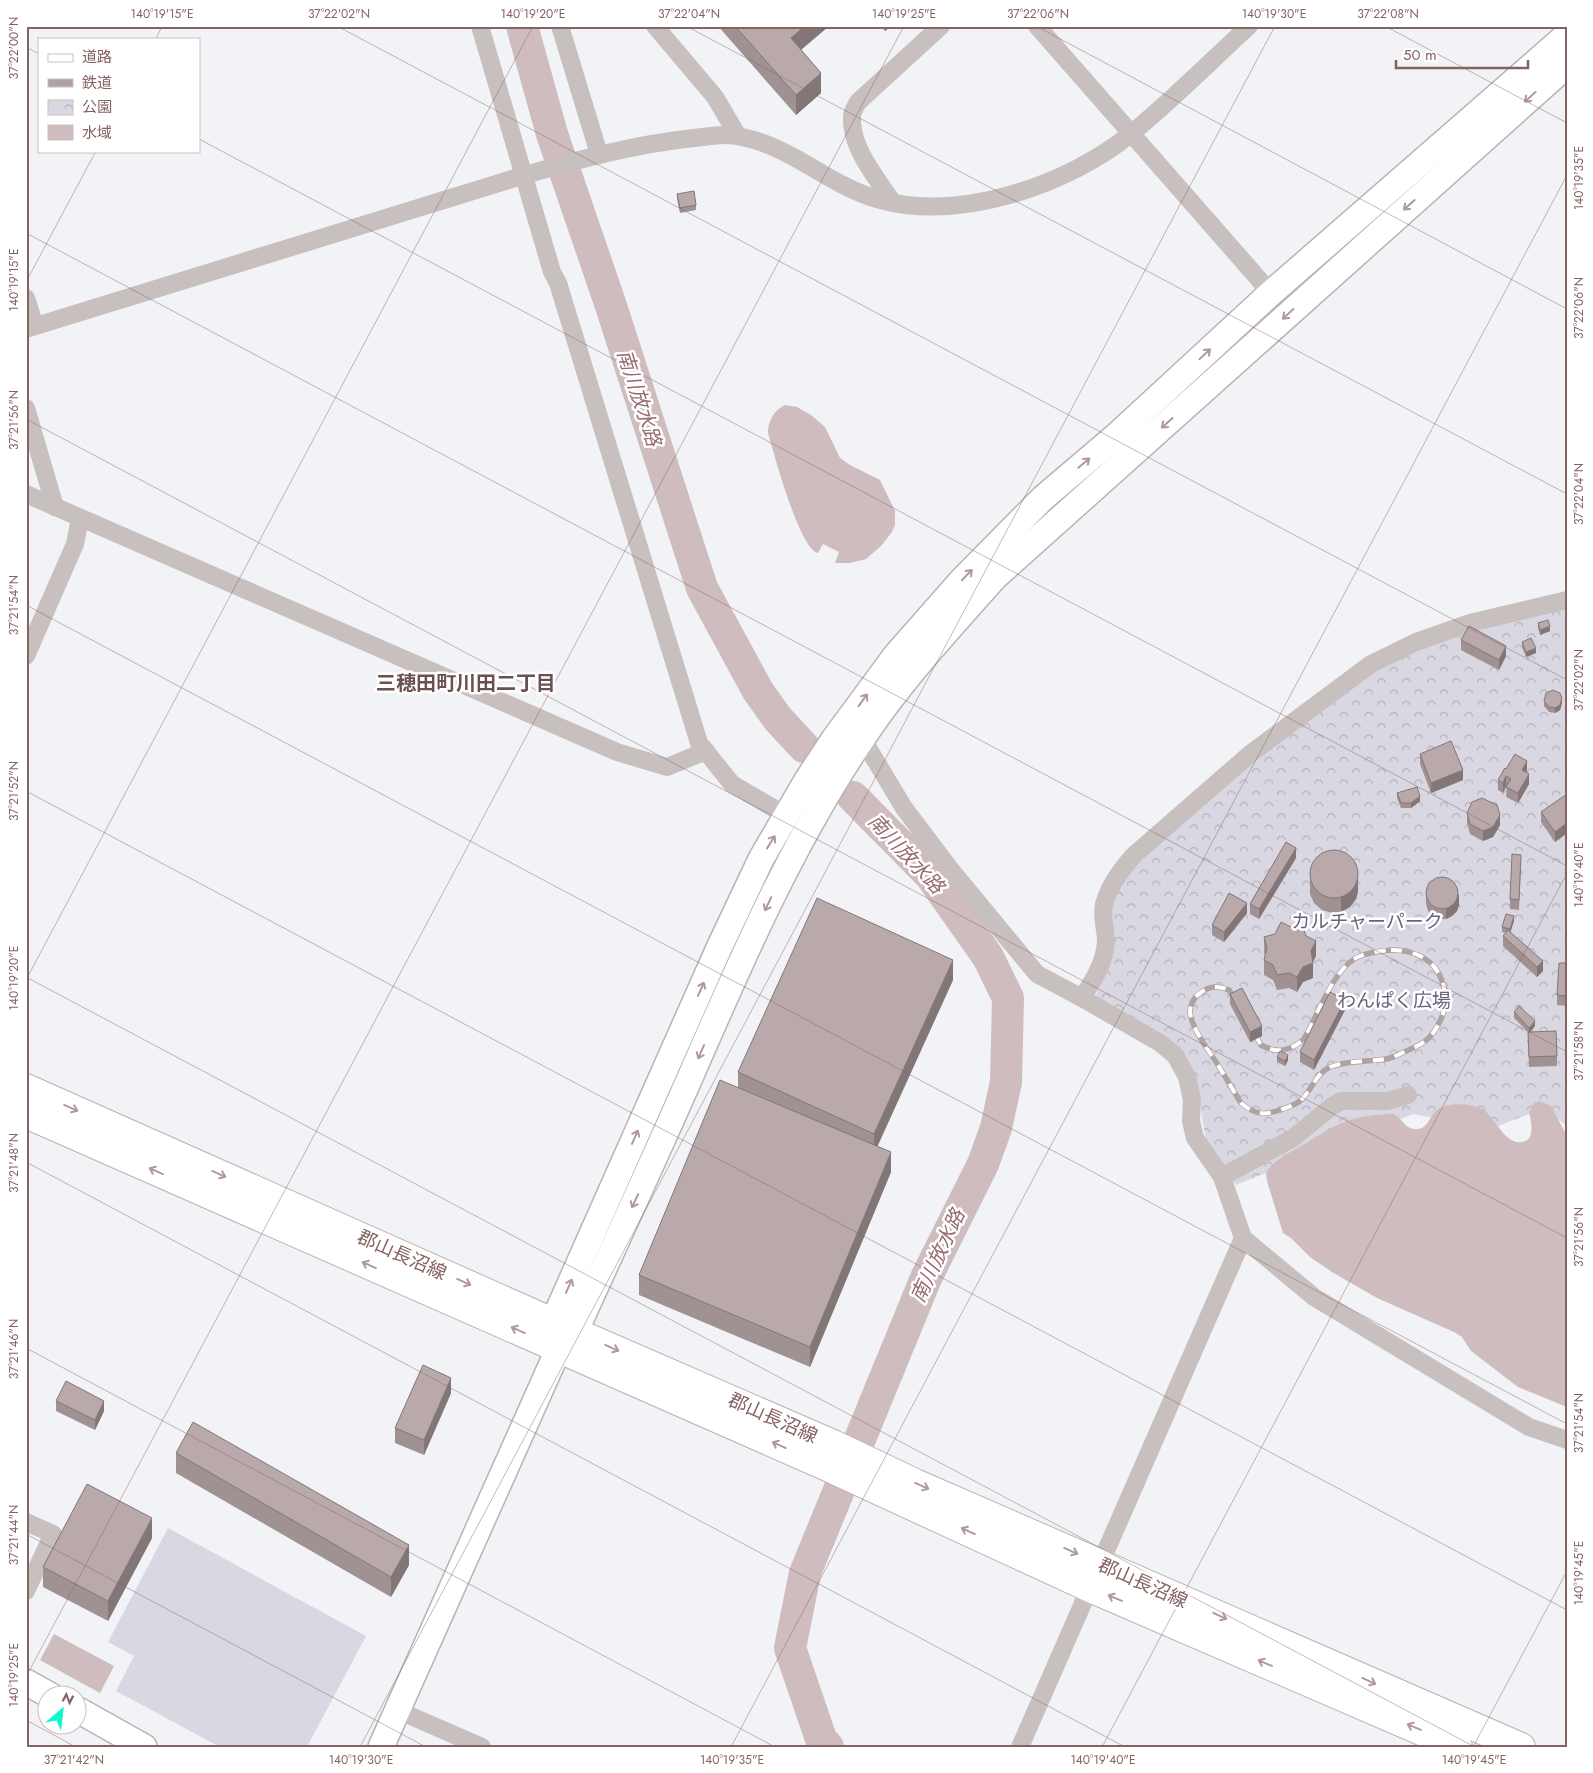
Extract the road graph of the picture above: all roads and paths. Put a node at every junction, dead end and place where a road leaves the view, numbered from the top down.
1 (480, 26) edge
2 (560, 26) edge
3 (655, 26) edge
4 (941, 26) edge
5 (1037, 26) edge
6 (1249, 26) edge
7 (1567, 35) edge
8 (1567, 65) edge
9 (1132, 133) junction
10 (738, 136) junction
11 (594, 155) junction
12 (530, 173) junction
13 (894, 203) junction
14 (1271, 292) junction
15 (26, 298) edge
16 (30, 327) edge
17 (26, 408) edge
18 (26, 494) edge
19 (55, 507) junction
20 (80, 518) junction
21 (1567, 600) edge
22 (26, 656) edge
23 (856, 748) junction
24 (706, 751) junction
25 (787, 816) junction
26 (1082, 998) junction
27 (26, 1088) edge
28 (1408, 1095) dead end
29 (26, 1114) edge
30 (1222, 1177) junction
31 (1243, 1238) junction
32 (562, 1334) junction
33 (1567, 1440) edge
34 (26, 1522) edge
35 (1095, 1576) junction
36 (26, 1591) edge
37 (26, 1682) edge
38 (38, 1689) edge
39 (398, 1710) junction
40 (88, 1716) edge
41 (144, 1747) edge
42 (381, 1747) edge
43 (482, 1747) edge
44 (1020, 1747) edge
45 (1458, 1747) edge
46 (1520, 1747) edge

1 - 12 street
2 - 11 street
3 - 10 street
4 - 13 street
5 - 9 street
6 - 9 street
7 - 14 street
8 -> 23 street
9 - 13 street
9 - 14 street
10 - 11 street
10 - 13 street
11 - 12 street
12 - 16 street
12 - 24 street
25 -> 14 street
15 - 16 street
17 - 19 street
18 - 19 street
19 - 20 street
20 - 22 street
20 - 24 street
21 - 26 street
23 - 26 street
23 -> 32 street
24 - 25 street
32 -> 25 street
26 - 30 street
27 -> 32 main road, 郡山長沼線
28 - 30 street
32 -> 29 main road, 郡山長沼線
30 - 31 street
31 - 33 street
31 - 35 street
32 - 35 main road, 郡山長沼線
32 - 39 street
34 - 36 street
35 - 44 street
45 -> 35 main road, 郡山長沼線
35 -> 46 main road, 郡山長沼線
37 - 38 street
39 - 42 street
39 - 43 street
40 - 41 street

